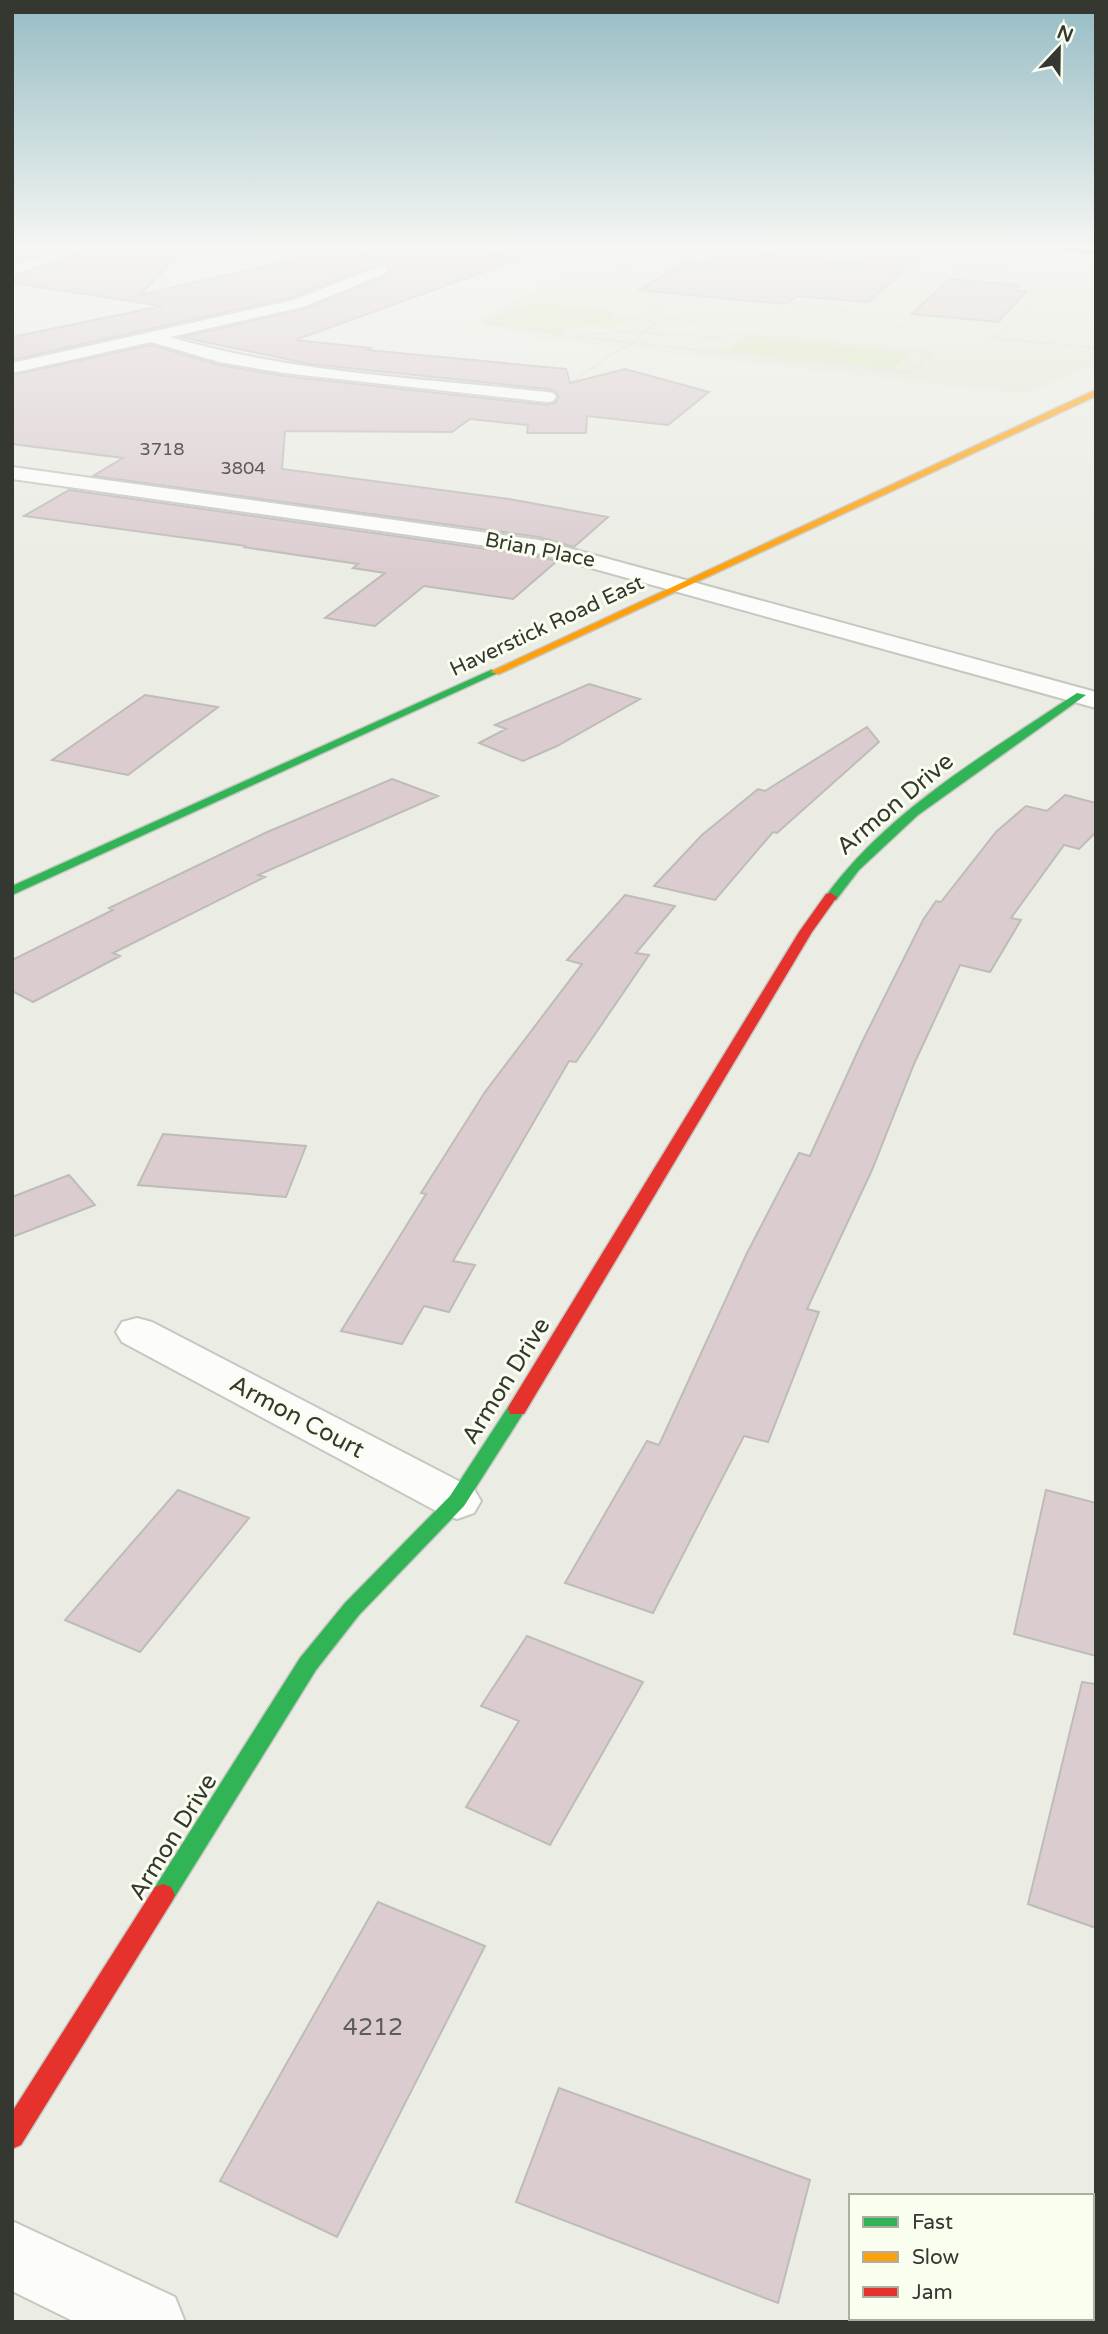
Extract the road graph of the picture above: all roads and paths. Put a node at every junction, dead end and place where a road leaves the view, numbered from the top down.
1 (67, 356) edge
2 (215, 356) edge
3 (612, 356) edge
4 (758, 356) edge
5 (929, 356) edge
6 (12, 368) edge
7 (566, 386) dead end
8 (1096, 393) edge
9 (547, 397) dead end
10 (12, 472) edge
11 (685, 586) junction
12 (1088, 697) edge
13 (12, 891) edge
14 (137, 1332) dead end
15 (457, 1502) junction
16 (12, 2136) edge
17 (12, 2255) edge
18 (150, 2322) edge

1 - 6 street
2 - 9 street
3 - 7 path
4 - 5 path
8 - 11 street, Haverstick Road East
10 - 11 street, Brian Place
11 - 12 street, Brian Place
11 - 13 street, Haverstick Road East
12 - 15 street, Armon Drive
14 - 15 street, Armon Court
15 - 16 street, Armon Drive
17 - 18 street

